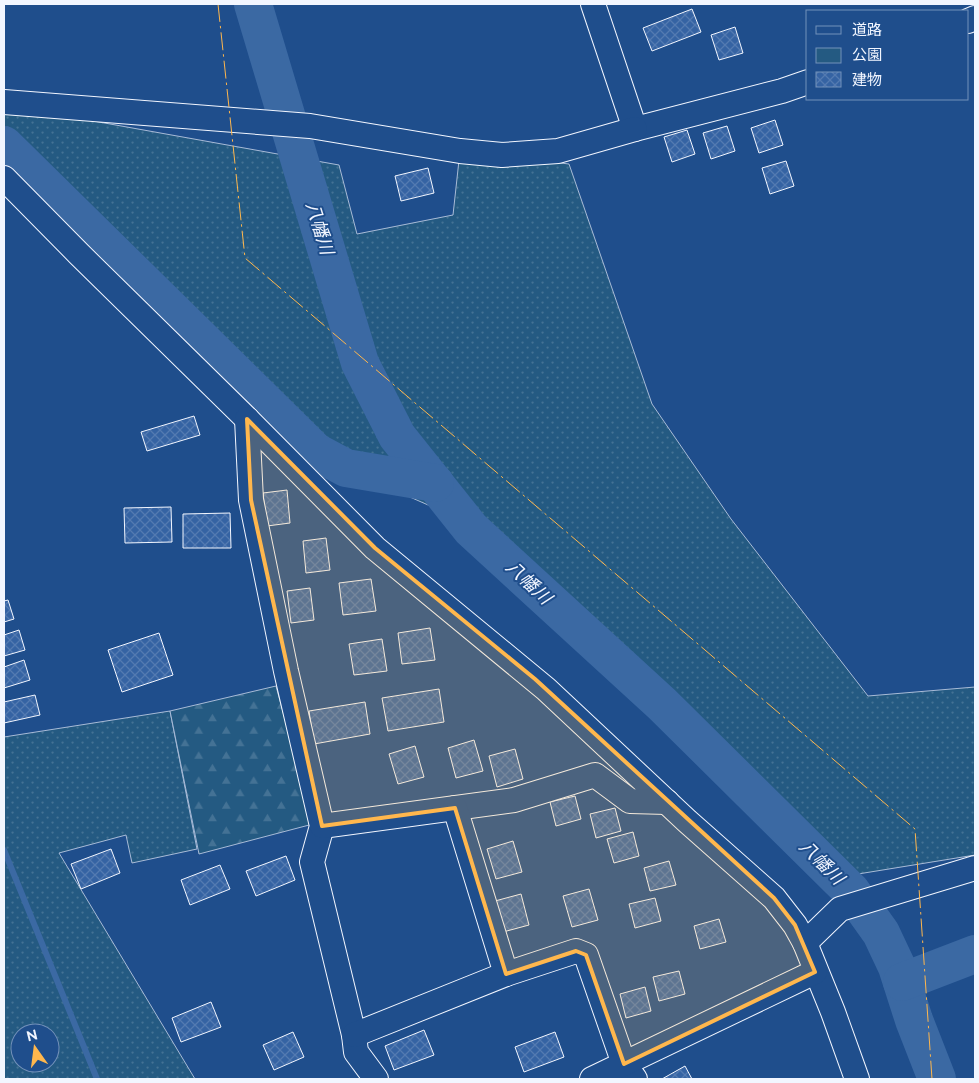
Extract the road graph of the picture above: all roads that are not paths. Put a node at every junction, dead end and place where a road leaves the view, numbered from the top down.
1 (593, 4) edge
2 (806, 83) edge
3 (4, 102) edge
4 (635, 128) junction
5 (4, 178) edge
6 (247, 419) junction
7 (667, 802) junction
8 (455, 808) junction
9 (322, 826) junction
10 (975, 868) edge
11 (805, 943) junction
12 (815, 972) junction
13 (506, 974) junction
14 (354, 1035) junction
15 (629, 1072) edge
16 (376, 1079) edge
17 (592, 1079) edge
18 (857, 1079) edge

1 - 4 street
2 - 4 street
3 - 4 street
5 - 6 street
6 - 7 street
6 - 9 street
7 - 8 street
7 - 11 street
8 - 9 street
8 - 13 street
9 - 14 street
10 - 11 street
11 - 12 street
12 - 15 street
12 - 18 street
13 - 14 street
13 - 15 street
14 - 16 street
15 - 17 street

